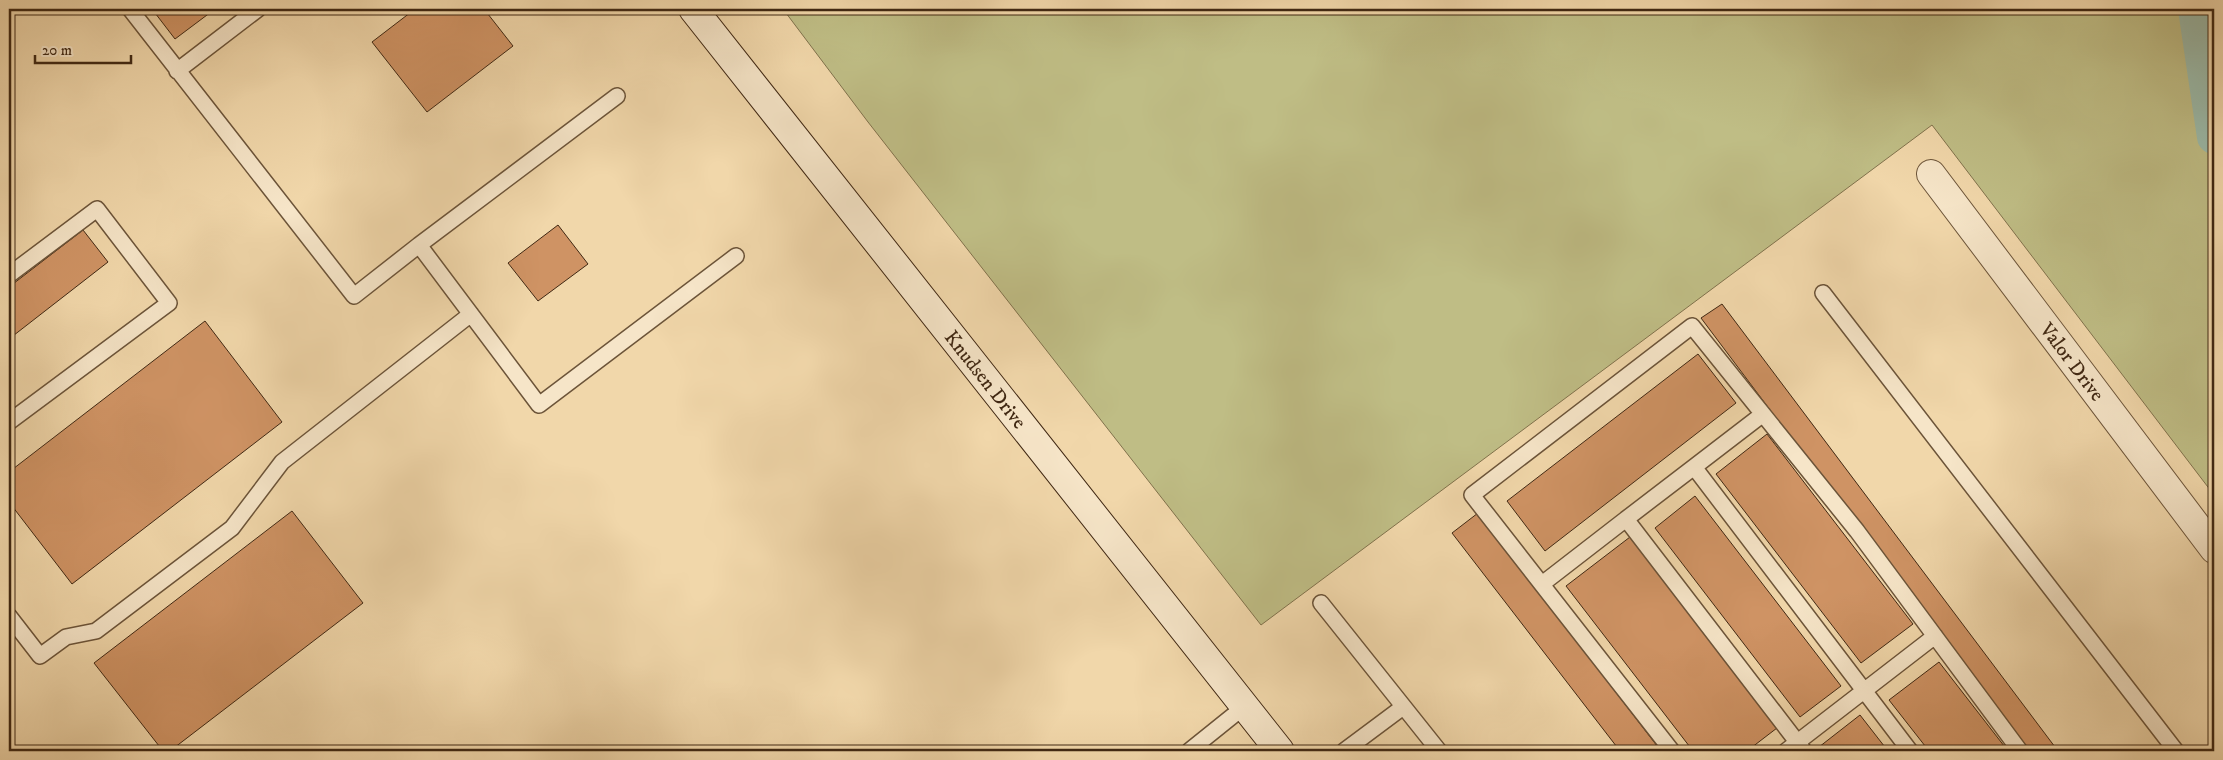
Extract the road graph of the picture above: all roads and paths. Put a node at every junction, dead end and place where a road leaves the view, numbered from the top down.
1 (130, 9) edge
2 (258, 9) edge
3 (693, 9) edge
4 (177, 71) junction
5 (617, 96) dead end
6 (1931, 174) dead end
7 (419, 245) junction
8 (736, 256) dead end
9 (9, 275) edge
10 (1823, 293) dead end
11 (471, 314) junction
12 (1763, 414) junction
13 (9, 422) edge
14 (1694, 467) junction
15 (1626, 519) junction
16 (2214, 549) edge
17 (1542, 584) junction
18 (1321, 603) dead end
19 (9, 616) edge
20 (1935, 636) junction
21 (1864, 690) junction
22 (1245, 706) junction
23 (1403, 707) junction
24 (1796, 749) edge
25 (1188, 751) edge
26 (1280, 751) edge
27 (1344, 751) edge
28 (1439, 751) edge
29 (1672, 751) edge
30 (1910, 751) edge
31 (2020, 751) edge
32 (2176, 751) edge

1 - 4 lane
2 - 4 lane
3 - 22 main road, Knudsen Drive
4 - 7 lane
5 - 7 lane
6 - 16 main road, Valor Drive
7 - 11 lane
8 - 11 lane
9 - 13 lane
10 - 32 lane
11 - 19 lane
12 - 14 lane
12 - 17 lane
12 - 20 lane
14 - 15 lane
14 - 21 lane
15 - 17 lane
15 - 24 lane
17 - 29 lane
18 - 23 lane
20 - 21 lane
20 - 31 lane
21 - 24 lane
21 - 30 lane
22 - 25 lane
22 - 26 main road, Knudsen Drive
23 - 27 lane
23 - 28 lane

